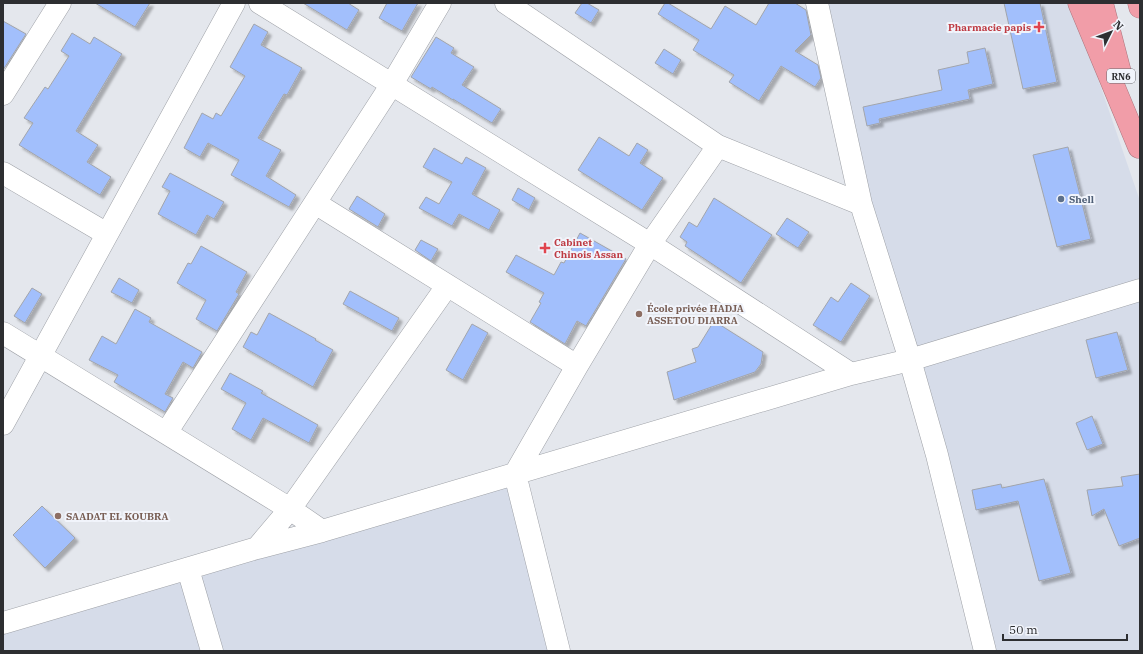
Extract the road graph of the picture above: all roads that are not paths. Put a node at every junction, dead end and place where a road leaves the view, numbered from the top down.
1 (60, 3) edge
2 (234, 3) edge
3 (260, 3) edge
4 (440, 3) edge
5 (506, 3) edge
6 (817, 3) edge
7 (1079, 3) edge
8 (1102, 3) edge
9 (1139, 3) edge
10 (1140, 7) edge
11 (392, 84) junction
12 (3, 94) edge
13 (718, 146) junction
14 (1140, 148) edge
15 (3, 172) edge
16 (315, 203) junction
17 (861, 204) junction
18 (106, 234) junction
19 (650, 244) junction
20 (447, 286) junction
21 (1140, 290) edge
22 (3, 333) edge
23 (40, 355) junction
24 (910, 360) junction
25 (577, 366) junction
26 (851, 374) junction
27 (3, 424) edge
28 (166, 433) junction
29 (515, 474) junction
30 (290, 509) junction
31 (322, 531) junction
32 (257, 548) junction
33 (188, 569) junction
34 (3, 623) edge
35 (212, 651) edge
36 (559, 651) edge
37 (985, 651) edge

1 - 12 street
2 - 18 street
3 - 11 street
4 - 11 street
5 - 13 street
6 - 17 street
7 - 14 highway
8 - 14 highway, RN6
9 - 10 highway
11 - 16 street
11 - 19 street
13 - 17 street
13 - 19 street
15 - 18 street
16 - 20 street
16 - 28 street
17 - 24 street
18 - 23 street
19 - 25 street
19 - 26 street
20 - 25 street
20 - 30 street
21 - 24 street
22 - 23 street
23 - 27 street
23 - 28 street
24 - 26 street
24 - 37 street
25 - 29 street
26 - 29 street
28 - 30 street
29 - 31 street
29 - 36 street
30 - 31 street
30 - 32 street
31 - 32 street
32 - 33 street
33 - 34 street
33 - 35 street

